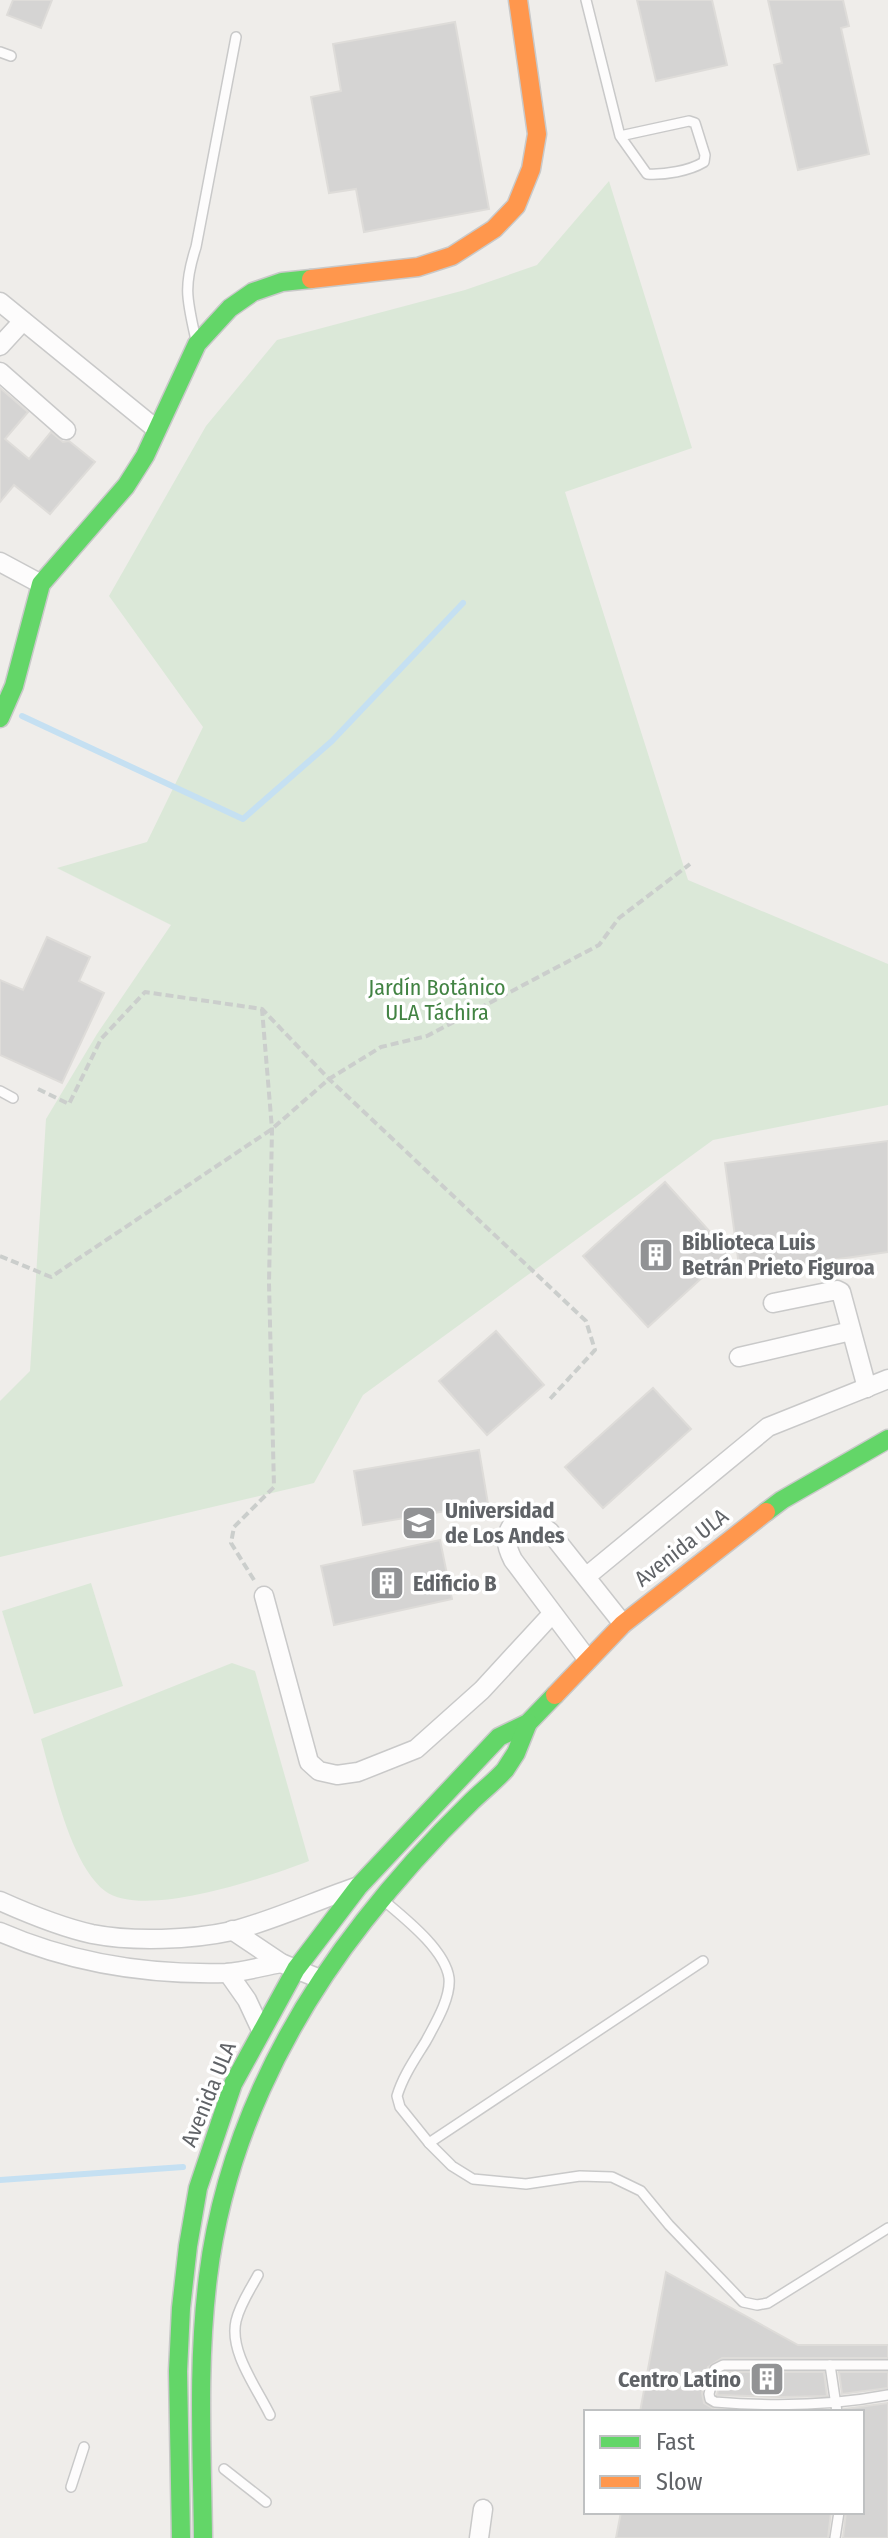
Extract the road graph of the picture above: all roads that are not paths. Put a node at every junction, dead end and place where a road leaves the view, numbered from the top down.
1 (518, 0) edge
2 (586, 0) edge
3 (236, 37) dead end
4 (0, 52) edge
5 (11, 56) dead end
6 (620, 136) junction
7 (0, 302) edge
8 (23, 321) junction
9 (197, 344) junction
10 (0, 346) edge
11 (0, 372) edge
12 (156, 429) junction
13 (66, 430) dead end
14 (0, 562) edge
15 (41, 584) junction
16 (0, 718) edge
17 (0, 1091) edge
18 (13, 1098) dead end
19 (773, 1303) dead end
20 (851, 1331) junction
21 (739, 1357) dead end
22 (888, 1379) edge
23 (867, 1388) junction
24 (888, 1439) edge
25 (587, 1576) junction
26 (264, 1596) road end
27 (552, 1614) junction
28 (623, 1624) junction
29 (588, 1660) junction
30 (528, 1723) junction
31 (359, 1886) junction
32 (381, 1899) junction
33 (0, 1901) edge
34 (232, 1930) junction
35 (0, 1932) edge
36 (703, 1961) dead end
37 (288, 1966) junction
38 (228, 1973) junction
39 (320, 1979) junction
40 (261, 2030) junction
41 (429, 2143) junction
42 (888, 2228) edge
43 (258, 2275) dead end
44 (830, 2365) junction
45 (888, 2365) edge
46 (888, 2395) edge
47 (837, 2408) edge
48 (270, 2415) dead end
49 (84, 2447) dead end
50 (224, 2469) dead end
51 (203, 2483) junction
52 (177, 2484) junction
53 (71, 2487) dead end
54 (266, 2502) dead end
55 (483, 2509) dead end
56 (839, 2514) edge
57 (181, 2538) edge
58 (203, 2538) edge
59 (479, 2538) edge
60 (835, 2538) edge

1 - 9 street
2 - 6 lane
3 - 9 lane
4 - 5 lane
6 - 6 lane
7 - 8 street
8 - 10 street
8 - 12 street
9 - 12 street
11 - 13 street
12 - 15 street
14 - 15 street
15 - 16 street
17 - 18 lane
19 - 20 street
20 - 21 street
20 - 23 street
22 - 23 street
23 - 25 street
24 - 28 street, Avenida ULA
25 - 27 street
25 - 28 street
26 - 27 street
27 - 29 street
28 - 29 street, Avenida ULA
29 - 30 street, Avenida ULA
30 - 31 street, Avenida ULA
30 - 32 street, Avenida ULA
31 - 34 street
31 - 37 street, Avenida ULA
32 - 39 street, Avenida ULA
32 - 41 lane
33 - 34 street
34 - 37 street
35 - 38 street
36 - 41 lane
37 - 38 street
37 - 39 street
37 - 40 street, Avenida ULA
38 - 40 street
39 - 51 street, Avenida ULA
40 - 52 street, Avenida ULA
41 - 42 lane
43 - 48 lane
44 - 45 lane
44 - 47 lane
44 - 47 lane
46 - 47 lane
49 - 53 lane
50 - 54 lane
51 - 52 lane
51 - 58 street, Avenida ULA
52 - 57 street, Avenida ULA
55 - 59 street
56 - 60 lane

